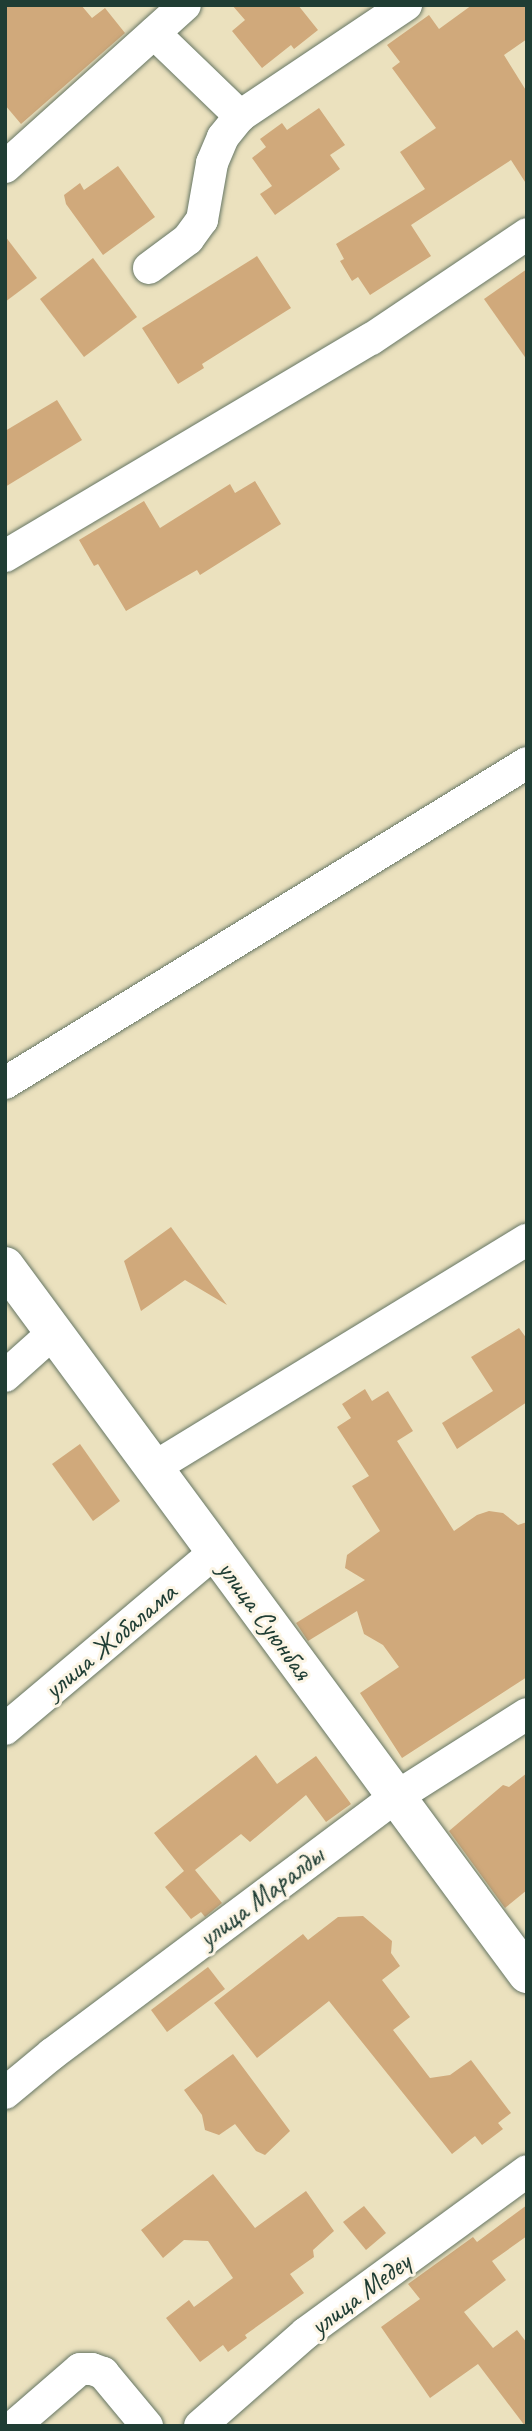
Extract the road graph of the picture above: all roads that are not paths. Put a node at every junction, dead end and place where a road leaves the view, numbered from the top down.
1 (185, 5) edge
2 (406, 5) edge
3 (154, 33) junction
4 (240, 116) junction
5 (5, 167) edge
6 (527, 234) edge
7 (149, 268) dead end
8 (5, 556) edge
9 (527, 763) edge
10 (5, 1083) edge
11 (527, 1240) edge
12 (5, 1266) edge
13 (53, 1333) junction
14 (5, 1376) edge
15 (153, 1468) junction
16 (215, 1552) junction
17 (527, 1714) edge
18 (5, 1730) edge
19 (396, 1797) junction
20 (527, 1974) edge
21 (5, 2093) edge
22 (527, 2171) edge
23 (14, 2426) edge
24 (147, 2426) edge
25 (200, 2426) edge

1 - 3 street
2 - 4 street
3 - 4 street
3 - 5 street
4 - 7 street
6 - 8 street
9 - 10 street
11 - 15 street
12 - 13 street, улица Суюнбая
13 - 14 street
13 - 15 street, улица Суюнбая
15 - 16 street, улица Суюнбая
16 - 18 street, улица Жобалама
16 - 19 street, улица Суюнбая
17 - 19 street, улица Маралды
19 - 20 street, улица Суюнбая
19 - 21 street, улица Маралды
22 - 25 street, улица Медеу
23 - 24 street

